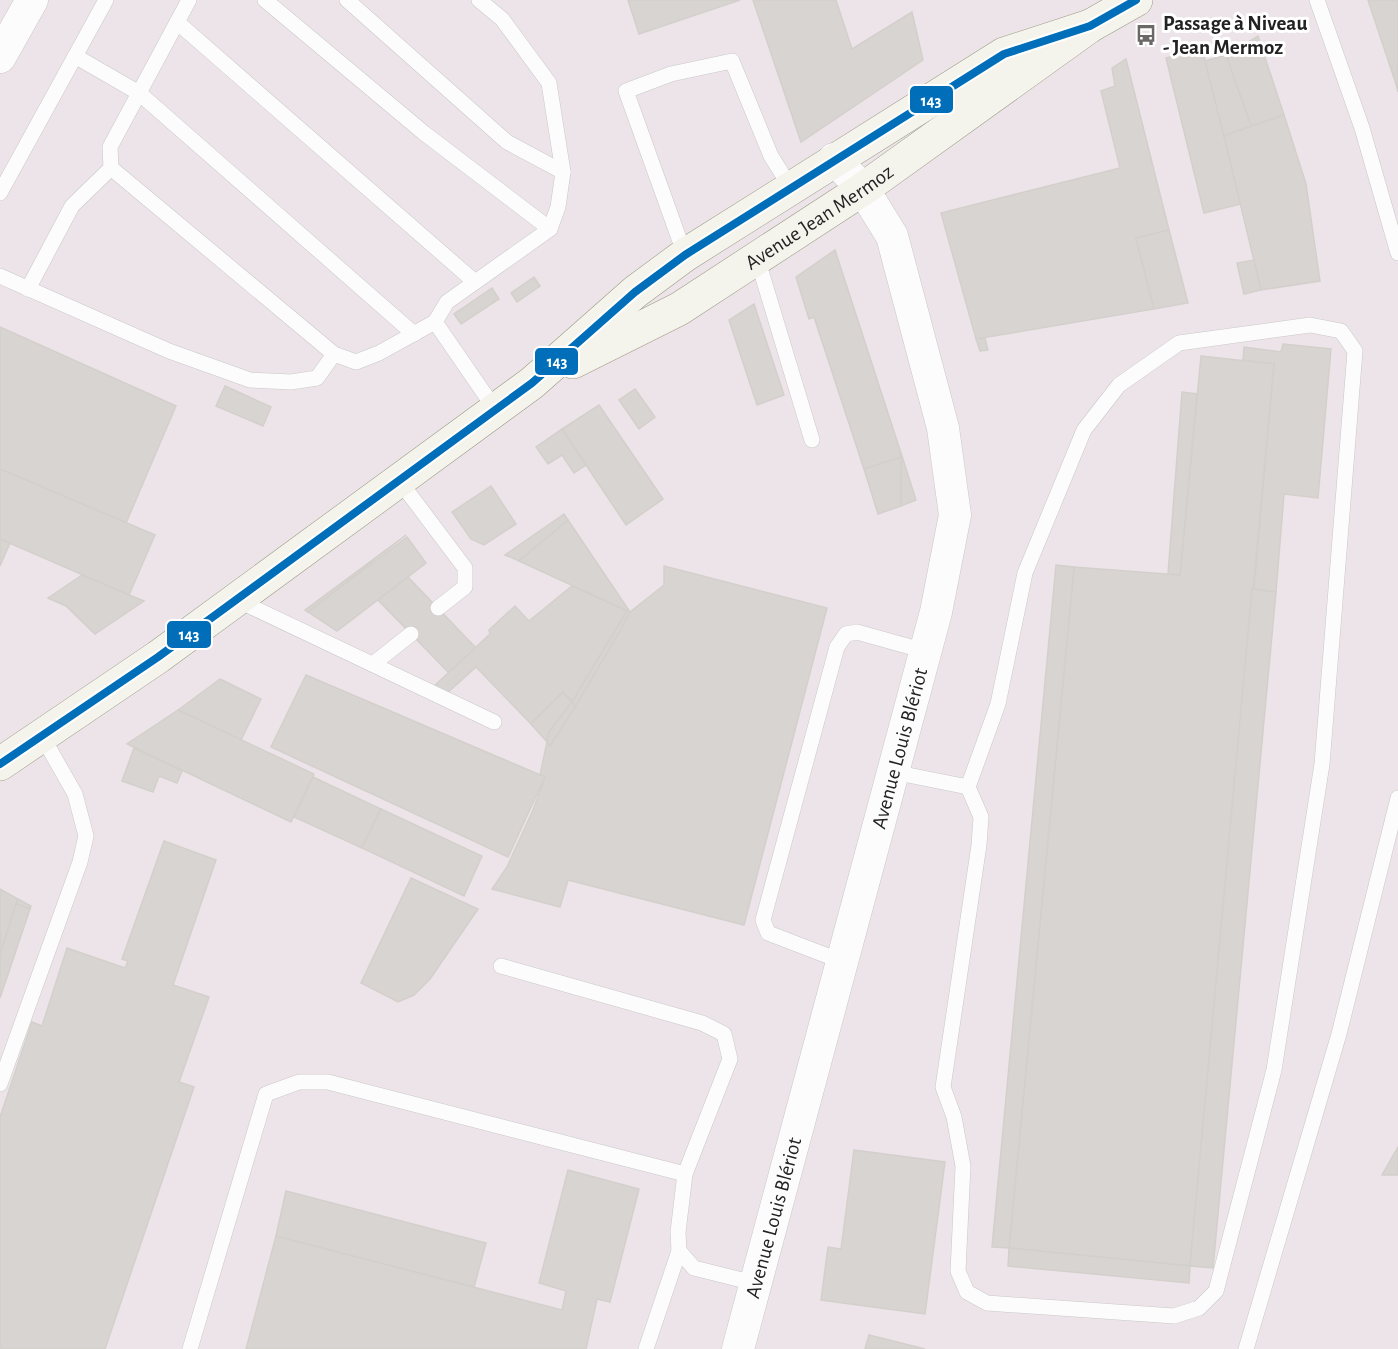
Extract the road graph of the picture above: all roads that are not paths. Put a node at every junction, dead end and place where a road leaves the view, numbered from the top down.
1 (32, 0) edge
2 (106, 0) edge
3 (189, 0) edge
4 (265, 0) edge
5 (347, 0) edge
6 (478, 0) edge
7 (1136, 0) edge
8 (1317, 0) edge
9 (177, 22) junction
10 (1090, 26) junction
11 (75, 56) junction
12 (0, 57) edge
13 (139, 93) junction
14 (834, 159) junction
15 (111, 168) junction
16 (563, 172) junction
17 (791, 188) junction
18 (863, 189) junction
19 (0, 193) edge
20 (550, 229) junction
21 (1398, 253) edge
22 (685, 255) junction
23 (757, 258) junction
24 (0, 276) edge
25 (476, 282) junction
26 (28, 289) junction
27 (435, 322) junction
28 (414, 334) junction
29 (334, 354) junction
30 (532, 383) junction
31 (495, 409) junction
32 (812, 440) dead end
33 (398, 479) junction
34 (237, 599) junction
35 (438, 608) dead end
36 (411, 634) dead end
37 (925, 651) junction
38 (373, 664) junction
39 (494, 722) dead end
40 (42, 736) junction
41 (0, 764) edge
42 (893, 772) junction
43 (968, 787) junction
44 (1398, 798) edge
45 (841, 961) junction
46 (501, 966) dead end
47 (0, 1084) edge
48 (685, 1174) junction
49 (679, 1251) junction
50 (754, 1282) junction
51 (190, 1349) edge
52 (646, 1349) edge
53 (738, 1349) edge
54 (1246, 1349) edge

1 - 12 street
2 - 11 lane
3 - 9 lane
4 - 20 lane
5 - 16 lane
6 - 16 lane
7 - 10 main road, Avenue Jean Mermoz
8 - 21 lane
9 - 13 lane
9 - 25 lane
10 - 14 main road, Avenue Jean Mermoz
10 - 18 main road, Avenue Jean Mermoz
11 - 13 lane
11 - 19 lane
13 - 15 lane
13 - 28 lane
14 - 17 main road, Avenue Jean Mermoz
14 - 18 street, Avenue Louis Blériot
15 - 26 lane
15 - 29 lane
16 - 20 lane
17 - 22 main road, Avenue Jean Mermoz
17 - 22 lane
18 - 23 main road, Avenue Jean Mermoz
18 - 37 street, Avenue Louis Blériot
20 - 25 lane
22 - 30 main road, Avenue Jean Mermoz
23 - 30 main road, Avenue Jean Mermoz
23 - 32 lane
24 - 26 lane
25 - 27 lane
26 - 29 lane
27 - 28 lane
27 - 31 lane
28 - 29 lane
30 - 31 main road, Avenue Jean Mermoz
31 - 33 main road, Avenue Jean Mermoz
33 - 34 main road, Avenue Jean Mermoz
33 - 35 lane
34 - 38 lane
34 - 40 main road, Avenue Jean Mermoz
36 - 38 lane
37 - 42 street, Avenue Louis Blériot
37 - 45 lane
38 - 39 lane
40 - 41 main road, Avenue Jean Mermoz
40 - 47 lane
42 - 43 lane
42 - 45 street, Avenue Louis Blériot
43 - 43 lane
44 - 54 lane
45 - 50 street, Avenue Louis Blériot
46 - 48 lane
48 - 49 lane
48 - 51 lane
49 - 50 lane
49 - 52 lane
50 - 53 street, Avenue Louis Blériot

